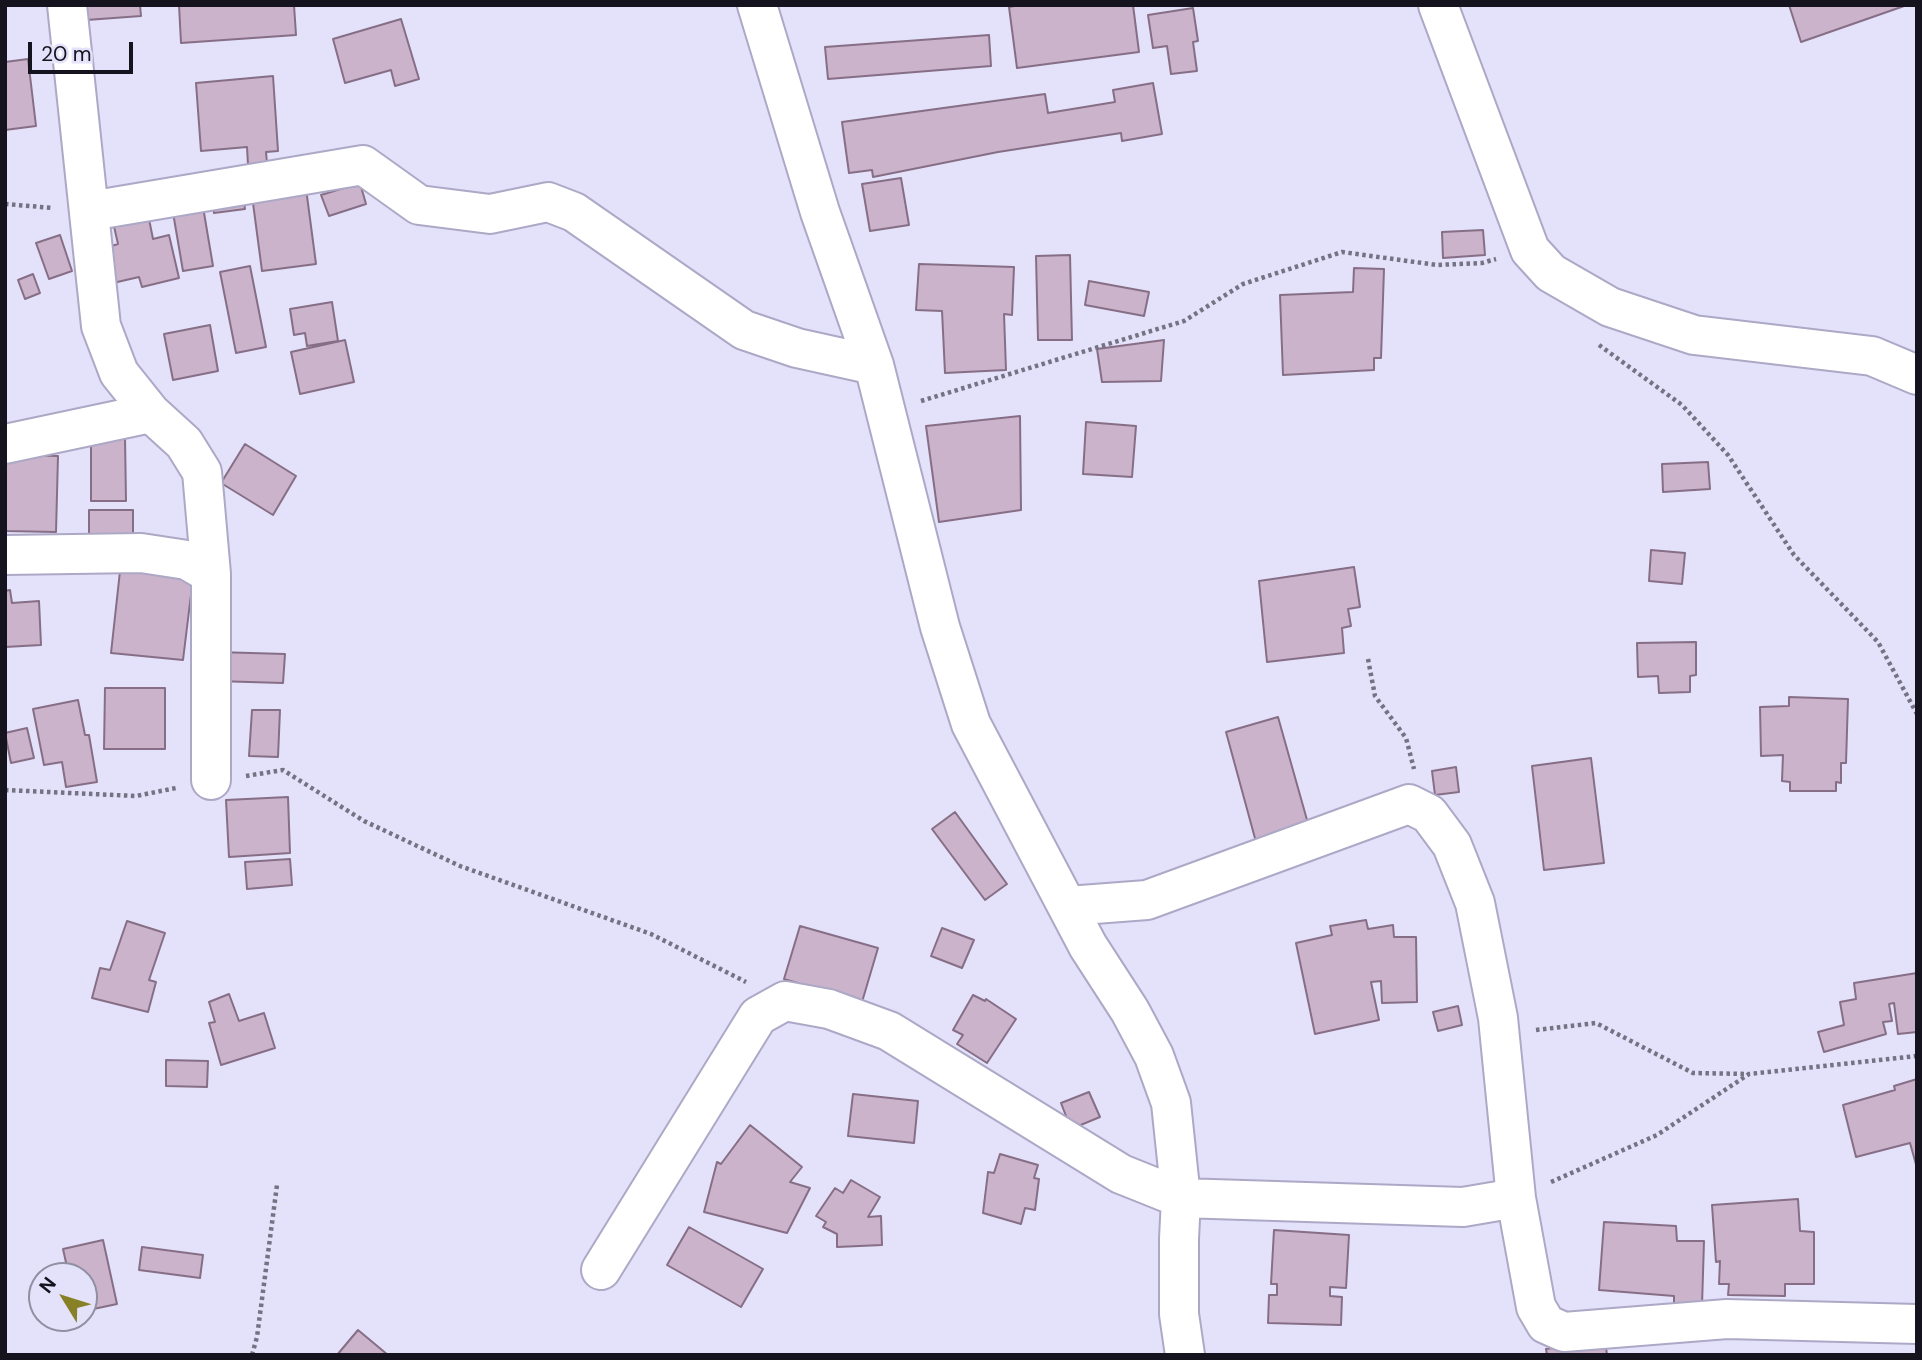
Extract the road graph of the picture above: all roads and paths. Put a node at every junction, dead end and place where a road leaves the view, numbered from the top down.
1 (67, 5) edge
2 (757, 5) edge
3 (1438, 5) edge
4 (5, 204) edge
5 (90, 211) junction
6 (1530, 250) junction
7 (1597, 343) dead end
8 (874, 365) junction
9 (1917, 375) edge
10 (886, 412) junction
11 (151, 413) junction
12 (5, 444) edge
13 (5, 555) edge
14 (211, 574) junction
15 (1368, 659) dead end
16 (1917, 714) edge
17 (211, 780) junction
18 (5, 790) edge
19 (1409, 804) junction
20 (1068, 906) junction
21 (785, 1001) junction
22 (1498, 1018) junction
23 (1917, 1056) edge
24 (1749, 1074) junction
25 (277, 1185) dead end
26 (1181, 1198) junction
27 (1516, 1198) junction
28 (601, 1270) dead end
29 (1917, 1324) edge
30 (252, 1355) edge
31 (1185, 1355) edge

1 - 5 street
2 - 8 street
3 - 6 street
4 - 5 path
5 - 8 street
5 - 11 street
6 - 9 street
6 - 10 path
7 - 16 path
8 - 10 street
10 - 20 street
11 - 12 street
11 - 14 street
13 - 14 street
14 - 17 street
15 - 19 path
17 - 18 path
17 - 21 path
19 - 20 street
19 - 22 street
20 - 26 street
21 - 26 street
21 - 28 street
22 - 24 path
22 - 27 street
23 - 24 path
24 - 27 path
25 - 30 path
26 - 27 street
26 - 31 street
27 - 29 street

